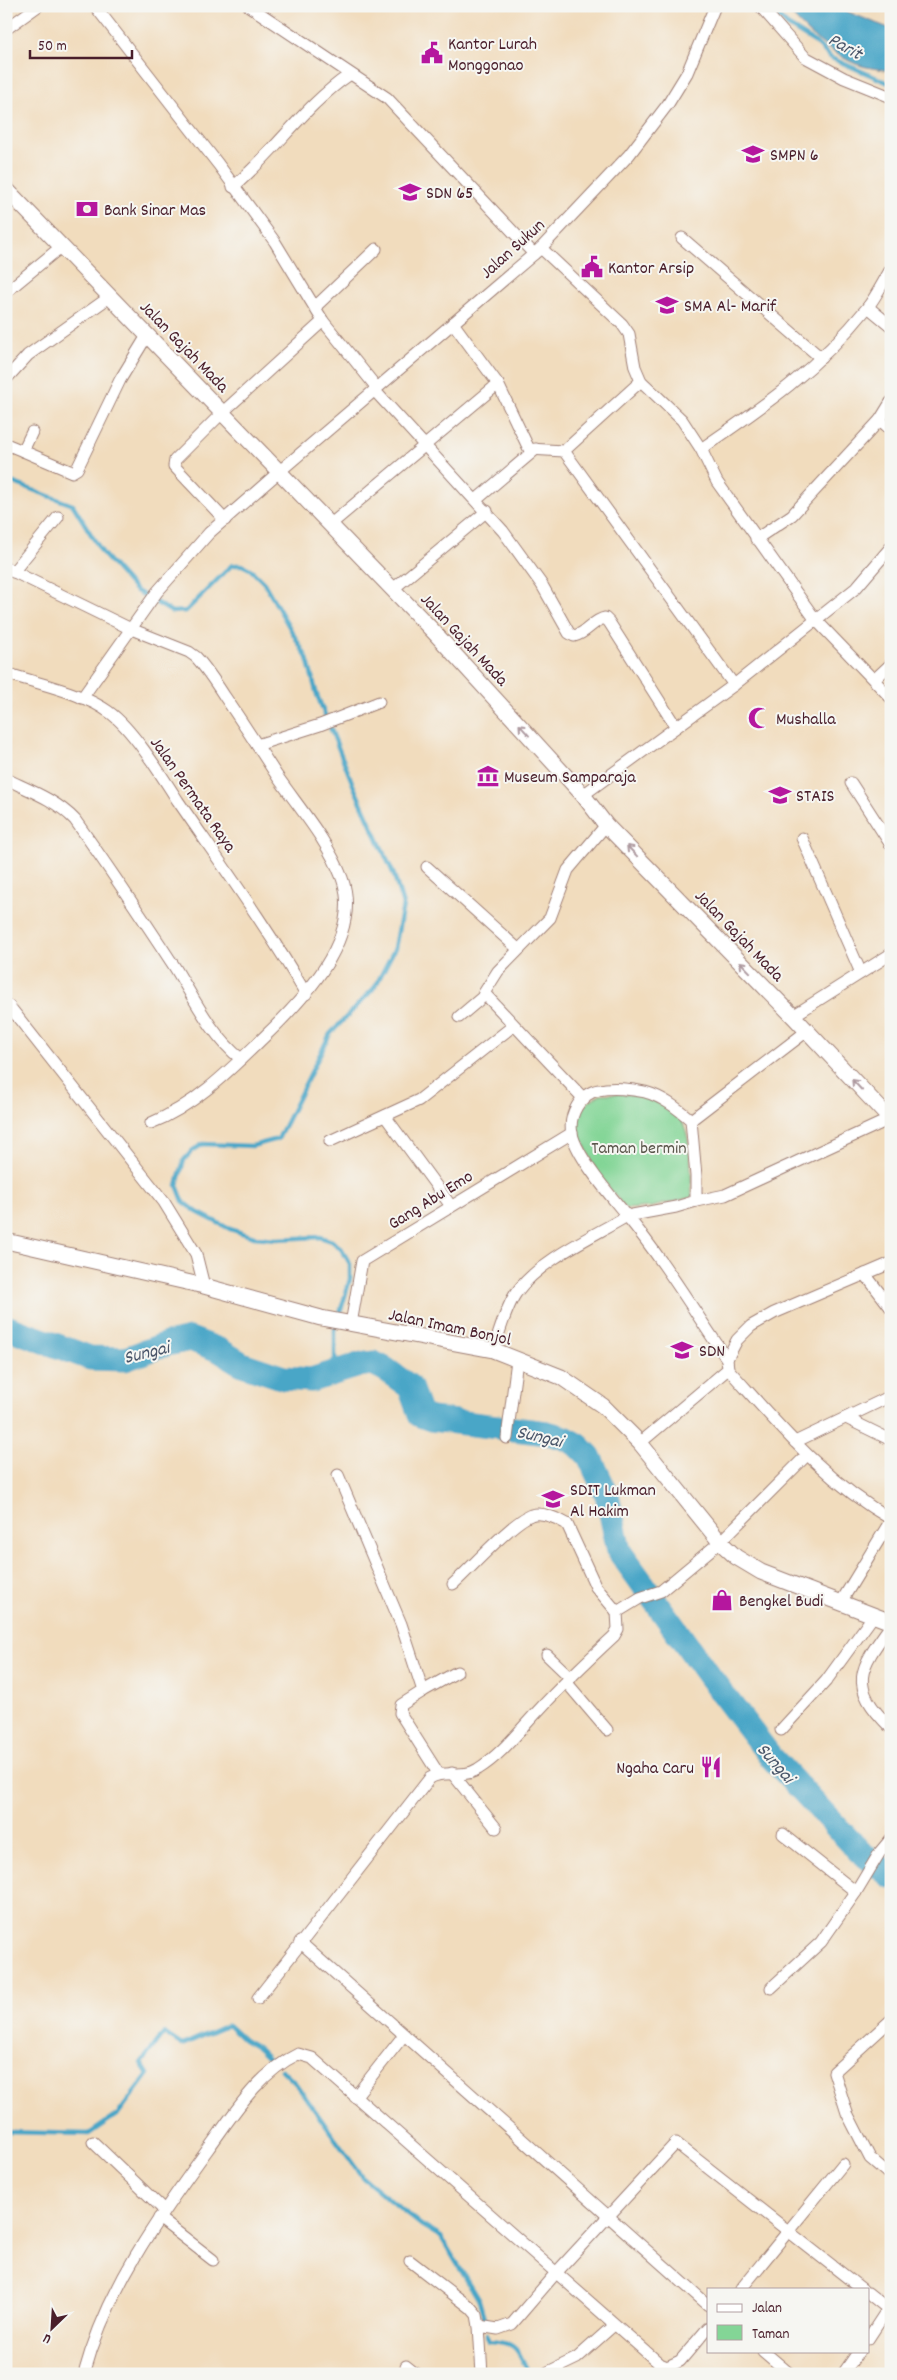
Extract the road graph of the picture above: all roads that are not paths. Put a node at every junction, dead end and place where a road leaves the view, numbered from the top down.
1 (38, 6) edge
2 (95, 6) edge
3 (249, 6) edge
4 (715, 6) edge
5 (760, 6) edge
6 (6, 29) edge
7 (349, 74) junction
8 (891, 97) edge
9 (233, 187) junction
10 (6, 189) edge
11 (682, 238) dead end
12 (62, 246) junction
13 (376, 249) dead end
14 (538, 251) junction
15 (891, 269) edge
16 (6, 292) edge
17 (111, 296) junction
18 (314, 307) junction
19 (868, 307) junction
20 (323, 322) junction
21 (453, 323) junction
22 (891, 326) edge
23 (148, 334) junction
24 (821, 358) junction
25 (6, 378) edge
26 (641, 380) junction
27 (498, 384) junction
28 (375, 389) junction
29 (891, 402) edge
30 (222, 412) junction
31 (880, 420) junction
32 (891, 430) edge
33 (32, 432) dead end
34 (6, 444) edge
35 (426, 444) junction
36 (536, 449) junction
37 (701, 449) junction
38 (23, 451) junction
39 (564, 451) junction
40 (280, 471) junction
41 (476, 500) junction
42 (487, 511) junction
43 (58, 517) dead end
44 (225, 520) junction
45 (331, 524) junction
46 (756, 539) junction
47 (890, 551) edge
48 (9, 570) edge
49 (393, 589) junction
50 (815, 619) junction
51 (131, 629) junction
52 (891, 664) edge
53 (6, 673) edge
54 (874, 680) junction
55 (734, 685) junction
56 (82, 698) junction
57 (891, 698) edge
58 (378, 702) dead end
59 (676, 727) junction
60 (257, 745) junction
61 (6, 779) edge
62 (851, 783) dead end
63 (583, 795) junction
64 (606, 825) junction
65 (802, 838) dead end
66 (891, 845) edge
67 (427, 867) dead end
68 (518, 949) junction
69 (891, 954) edge
70 (861, 973) junction
71 (306, 994) junction
72 (485, 995) junction
73 (9, 1006) dead end
74 (793, 1016) junction
75 (459, 1017) dead end
76 (514, 1026) junction
77 (807, 1031) junction
78 (241, 1059) junction
79 (584, 1099) junction
80 (385, 1116) junction
81 (690, 1120) junction
82 (890, 1120) edge
83 (151, 1123) dead end
84 (572, 1133) junction
85 (330, 1141) dead end
86 (696, 1201) junction
87 (451, 1206) junction
88 (627, 1216) junction
89 (6, 1241) edge
90 (891, 1263) edge
91 (864, 1274) junction
92 (204, 1286) junction
93 (891, 1308) edge
94 (340, 1322) junction
95 (493, 1350) junction
96 (516, 1360) junction
97 (727, 1364) junction
98 (891, 1396) edge
99 (846, 1418) junction
100 (507, 1438) dead end
101 (891, 1440) edge
102 (795, 1442) junction
103 (640, 1443) junction
104 (807, 1456) junction
105 (338, 1475) dead end
106 (891, 1520) edge
107 (720, 1542) junction
108 (453, 1584) dead end
109 (841, 1602) junction
110 (617, 1612) junction
111 (874, 1615) junction
112 (891, 1623) edge
113 (547, 1655) dead end
114 (457, 1672) dead end
115 (569, 1680) junction
116 (423, 1691) junction
117 (891, 1728) edge
118 (606, 1730) dead end
119 (781, 1730) dead end
120 (438, 1773) junction
121 (452, 1773) junction
122 (496, 1828) dead end
123 (782, 1834) dead end
124 (891, 1839) edge
125 (856, 1892) junction
126 (300, 1942) junction
127 (771, 1988) dead end
128 (258, 1998) dead end
129 (891, 2020) edge
130 (404, 2035) junction
131 (355, 2096) junction
132 (93, 2142) dead end
133 (843, 2164) dead end
134 (891, 2176) edge
135 (161, 2214) junction
136 (608, 2217) junction
137 (790, 2232) junction
138 (213, 2260) dead end
139 (410, 2261) dead end
140 (555, 2274) junction
141 (742, 2288) edge
142 (861, 2288) edge
143 (870, 2295) edge
144 (707, 2304) edge
145 (889, 2307) edge
146 (614, 2325) junction
147 (479, 2326) junction
148 (707, 2329) edge
149 (870, 2336) edge
150 (764, 2352) edge
151 (858, 2352) edge
152 (406, 2366) dead end
153 (548, 2372) dead end
154 (84, 2374) edge
155 (416, 2374) edge
156 (482, 2374) edge
157 (790, 2374) edge
158 (843, 2374) edge

1 - 6 street
2 - 9 street
3 - 7 street
4 - 14 street, Jalan Sukun
5 - 8 street
7 - 9 street
7 - 14 street
9 - 18 street
10 - 12 main road, Jalan Gajah Mada
11 - 24 street
12 - 16 street
12 - 17 main road, Jalan Gajah Mada
13 - 18 street
14 - 21 street, Jalan Sukun
14 - 26 street
15 - 19 street
17 - 23 main road, Jalan Gajah Mada
17 - 25 street
18 - 20 street
19 - 22 street
19 - 24 street
20 - 28 street
20 - 30 street
21 - 27 street
21 - 28 street, Jalan Sukun
23 - 30 main road, Jalan Gajah Mada
23 - 38 street
24 - 37 street
26 - 37 street
26 - 39 street
27 - 35 street
27 - 36 street
28 - 35 street
28 - 40 street, Jalan Sukun
29 - 31 street
30 - 40 main road, Jalan Gajah Mada
30 - 44 street
31 - 32 street
31 - 46 street
33 - 38 street
34 - 38 street
35 - 41 street
35 - 45 street
36 - 39 street
36 - 41 street
37 - 46 street
39 - 55 street
40 - 44 street, Jalan Sukun
40 - 45 main road, Jalan Gajah Mada
41 - 42 street
42 - 49 street
42 - 59 street
43 - 48 street
44 - 51 street, Jalan Sukun
45 - 49 main road, Jalan Gajah Mada
46 - 50 street
47 - 50 street
48 - 51 street
63 -> 49 main road, Jalan Gajah Mada
50 - 54 street
50 - 55 street
51 - 56 street, Jalan Sukun
51 - 60 street
52 - 54 street
53 - 56 street, Jalan Permata Raya
54 - 57 street
55 - 59 street
56 - 71 street, Jalan Permata Raya
58 - 60 street
59 - 63 street
60 - 71 street
61 - 78 street
62 - 66 street
63 - 64 main road, Jalan Gajah Mada
64 - 68 street
74 -> 64 main road, Jalan Gajah Mada
65 - 70 street
67 - 68 street
68 - 72 street
69 - 70 street
70 - 74 street
71 - 78 street
72 - 75 street
72 - 76 street
73 - 92 street
74 - 77 main road, Jalan Gajah Mada
76 - 79 street
76 - 80 street
77 - 81 street
82 -> 77 main road, Jalan Gajah Mada
78 - 83 street
79 - 81 street
79 - 84 street
80 - 85 street
80 - 87 street
81 - 86 street
82 - 86 street
84 - 87 street, Gang Abu Emo
84 - 88 street
86 - 88 street
87 - 94 street, Gang Abu Emo
88 - 95 street
88 - 97 street
89 - 92 main road, Jalan Imam Bonjol
90 - 91 street
91 - 93 street
91 - 97 street
92 - 94 main road, Jalan Imam Bonjol
94 - 95 main road, Jalan Imam Bonjol
95 - 96 main road, Jalan Imam Bonjol
96 - 100 street
96 - 103 main road, Jalan Imam Bonjol
97 - 102 street
97 - 103 street
98 - 99 street
99 - 101 street
99 - 102 street
102 - 104 street
103 - 107 main road, Jalan Imam Bonjol
104 - 106 street
104 - 107 street
105 - 116 street
106 - 109 street
107 - 109 main road, Jalan Imam Bonjol
107 - 110 street
108 - 110 street
109 - 111 main road, Jalan Imam Bonjol
110 - 115 street
111 - 112 main road, Jalan Imam Bonjol
111 - 119 street
112 - 117 street
113 - 115 street
114 - 116 street
115 - 118 street
115 - 121 street
116 - 120 street
120 - 121 street
120 - 126 street
121 - 122 street
123 - 125 street
124 - 125 street
125 - 127 street
126 - 128 street
126 - 130 street
129 - 134 street
130 - 131 street
130 - 136 street
131 - 135 street
131 - 140 street
132 - 135 street
133 - 137 street
135 - 138 street
135 - 154 street
136 - 137 street
136 - 140 street
136 - 144 street
137 - 141 street
137 - 142 street
139 - 147 street
140 - 146 street
140 - 147 street
143 - 145 street
145 - 149 street
146 - 148 street
146 - 153 street
147 - 156 street
150 - 157 street
151 - 158 street
152 - 155 street

